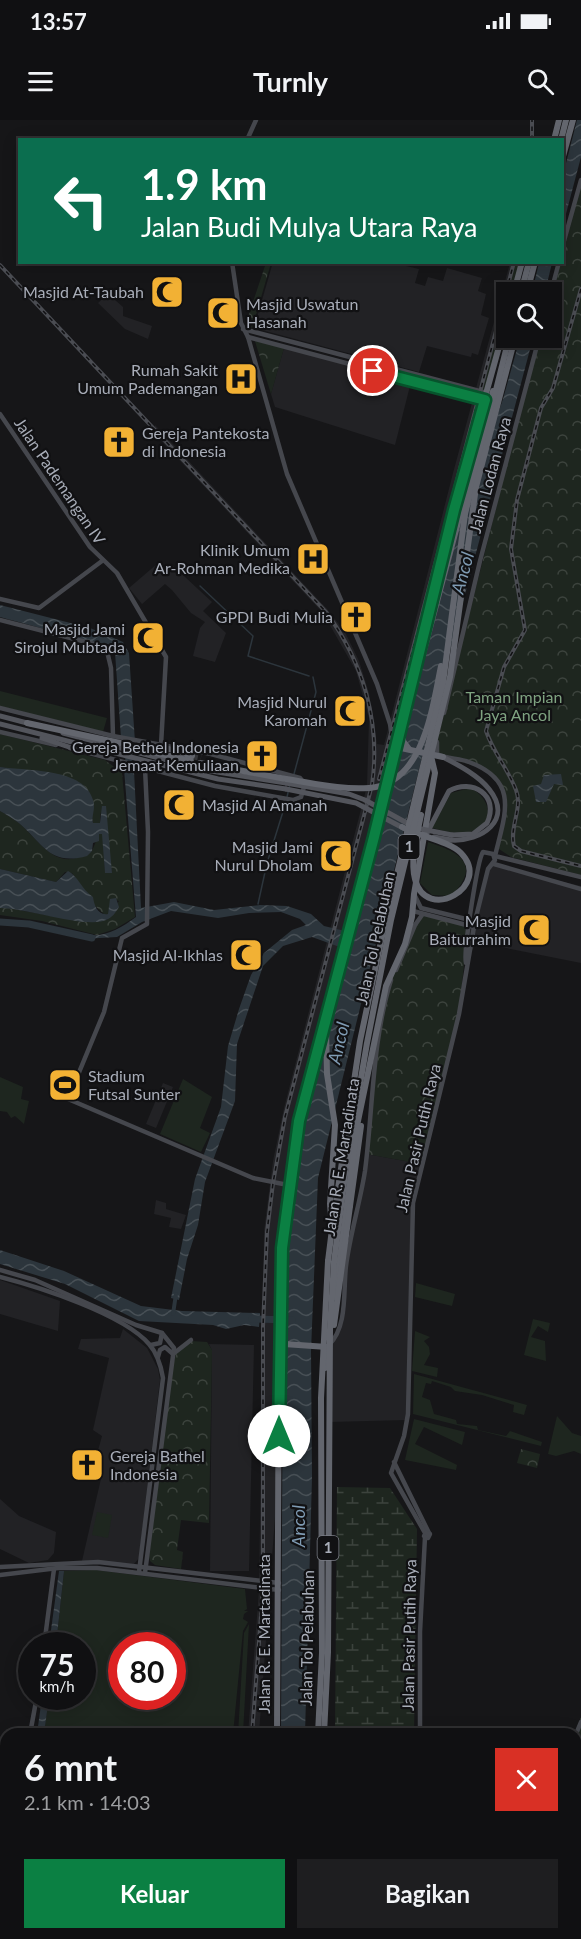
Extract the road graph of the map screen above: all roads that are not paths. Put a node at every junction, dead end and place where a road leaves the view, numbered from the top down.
1 (256, 120) edge
2 (559, 120) edge
3 (566, 120) edge
4 (573, 120) edge
5 (248, 138) edge
6 (554, 138) edge
7 (562, 138) edge
8 (564, 153) edge
9 (581, 180) edge
10 (564, 241) edge
11 (232, 264) edge
12 (521, 264) edge
13 (527, 264) edge
14 (534, 264) edge
15 (558, 264) edge
16 (517, 282) edge
17 (523, 282) edge
18 (530, 282) edge
19 (553, 282) edge
20 (243, 329) junction
21 (248, 337) junction
22 (314, 347) junction
23 (499, 348) edge
24 (505, 348) edge
25 (506, 348) edge
26 (512, 348) edge
27 (536, 348) edge
28 (312, 355) junction
29 (414, 375) junction
30 (412, 381) junction
31 (457, 386) junction
32 (455, 392) junction
33 (486, 397) junction
34 (0, 414) edge
35 (102, 561) junction
36 (0, 600) edge
37 (451, 616) junction
38 (0, 620) edge
39 (0, 708) edge
40 (0, 716) edge
41 (27, 723) junction
42 (0, 724) edge
43 (23, 730) junction
44 (0, 732) edge
45 (119, 743) junction
46 (145, 747) junction
47 (72, 748) junction
48 (160, 749) junction
49 (409, 749) junction
50 (397, 751) junction
51 (431, 756) junction
52 (174, 757) junction
53 (443, 757) junction
54 (200, 760) tunnel mouth
55 (144, 768) junction
56 (427, 773) junction
57 (286, 786) junction
58 (402, 827) junction
59 (426, 837) junction
60 (452, 838) junction
61 (495, 856) junction
62 (494, 864) junction
63 (581, 877) edge
64 (581, 889) edge
65 (414, 894) junction
66 (413, 911) junction
67 (422, 915) junction
68 (468, 919) junction
69 (474, 924) junction
70 (468, 926) junction
71 (466, 963) junction
72 (328, 1009) junction
73 (367, 1079) junction
74 (375, 1080) junction
75 (361, 1112) junction
76 (288, 1185) junction
77 (332, 1229) junction
78 (0, 1270) edge
79 (0, 1277) edge
80 (61, 1294) junction
81 (162, 1333) junction
82 (279, 1336) junction
83 (191, 1340) dead end
84 (284, 1344) junction
85 (150, 1345) junction
86 (328, 1353) junction
87 (173, 1354) junction
88 (279, 1354) junction
89 (158, 1358) junction
90 (161, 1419) junction
91 (394, 1462) junction
92 (412, 1495) junction
93 (407, 1499) junction
94 (426, 1534) junction
95 (144, 1559) junction
96 (0, 1567) edge
97 (152, 1568) junction
98 (54, 1569) junction
99 (142, 1570) junction
100 (0, 1575) edge
101 (239, 1578) junction
102 (279, 1583) junction
103 (239, 1585) junction
104 (279, 1590) junction
105 (46, 1632) edge
106 (34, 1710) edge
107 (31, 1728) edge
108 (277, 1728) edge
109 (322, 1728) edge
110 (322, 1728) edge
111 (420, 1728) edge

1 - 5 street
2 - 6 highway
3 - 7 highway
4 - 8 highway
9 - 10 street
11 - 20 street
12 - 16 highway
13 - 17 highway
14 - 18 highway
15 - 19 street
20 - 21 street
20 - 22 street
21 - 28 street
21 - 50 street
22 - 28 street
22 - 29 street
23 - 33 highway, Jalan R. E. Martadinata / 1
24 - 49 highway, 1
25 - 37 highway, Jalan Tol Pelabuhan / 1, bridge
26 - 56 highway, Jalan Tol Pelabuhan / 1, bridge
27 - 53 street, Jalan Lodan Raya
28 - 30 street
29 - 30 street
29 - 31 street
30 - 32 street
31 - 32 street
31 - 33 street
32 - 33 street
33 - 50 highway, Jalan R. E. Martadinata / 1
34 - 35 street, Jalan Pademangan IV
35 - 36 street
35 - 48 street, Jalan Pademangan IV
37 - 54 highway, bridge
37 - 77 highway, Jalan Tol Pelabuhan / 1, bridge
38 - 45 street
39 - 45 street
40 - 41 main road
41 - 45 highway
41 - 45 main road
42 - 43 main road
43 - 45 main road
43 - 47 main road
44 - 47 street
45 - 46 highway
45 - 48 street
45 - 52 highway
45 - 57 main road
46 - 48 highway
46 - 52 highway
47 - 55 street
48 - 52 highway
48 - 55 street
49 - 50 highway
49 - 51 highway, bridge
50 - 72 highway, Jalan R. E. Martadinata / 1
51 - 53 highway
51 - 59 highway, Jalan R. E. Martadinata / 1
53 - 60 main road
53 - 61 street, Jalan Pasir Putih Raya
55 - 76 street
56 - 58 highway, bridge
56 - 86 highway, Jalan Tol Pelabuhan / 1, bridge
57 - 58 main road, bridge
57 - 60 main road, bridge
58 - 60 main road, bridge
59 - 60 main road
59 - 65 highway, Jalan R. E. Martadinata / 1
61 - 62 street, Jalan Pasir Putih Raya
61 - 63 street
61 - 68 street, Jalan Pasir Putih Raya
62 - 64 street
62 - 69 street, Jalan Pasir Putih Raya
65 - 66 highway, Jalan R. E. Martadinata / 1
65 - 68 street
66 - 67 street
66 - 73 highway, Jalan R. E. Martadinata / 1
67 - 70 street
67 - 74 street
68 - 69 street
68 - 70 street, Jalan Pasir Putih Raya
69 - 70 street
69 - 71 street, Jalan Pasir Putih Raya
70 - 71 street, Jalan Pasir Putih Raya
71 - 91 street, Jalan Pasir Putih Raya
72 - 76 highway, Jalan R. E. Martadinata / 1
72 - 77 highway, bridge
73 - 74 street
73 - 75 highway, Jalan R. E. Martadinata / 1
74 - 86 street
75 - 86 highway, Jalan R. E. Martadinata / 1
75 - 86 highway, bridge
76 - 82 highway, Jalan R. E. Martadinata / 1
77 - 109 highway, Jalan Tol Pelabuhan / 1, bridge
78 - 80 street
79 - 80 street
80 - 81 street
80 - 85 street
81 - 85 street
81 - 87 street
82 - 84 highway
82 - 88 highway, Jalan R. E. Martadinata / 1
83 - 87 street
84 - 86 highway
84 - 88 highway, Jalan R. E. Martadinata / 1
85 - 89 street
86 - 110 highway, Jalan Tol Pelabuhan / 1, bridge
87 - 89 street
87 - 90 street
88 - 102 highway, Jalan R. E. Martadinata / 1
89 - 90 street
90 - 95 street
91 - 92 street, Jalan Pasir Putih Raya
91 - 93 street
92 - 93 street
92 - 94 street, Jalan Pasir Putih Raya
93 - 94 street
94 - 111 street, Jalan Pasir Putih Raya
95 - 97 street
95 - 99 street
96 - 99 street
97 - 99 street
97 - 101 street
98 - 99 street
98 - 100 street
98 - 105 street
99 - 103 street
101 - 102 street
101 - 103 street
102 - 104 highway, Jalan R. E. Martadinata / 1
103 - 104 street
104 - 108 highway, Jalan R. E. Martadinata / 1
106 - 107 street

